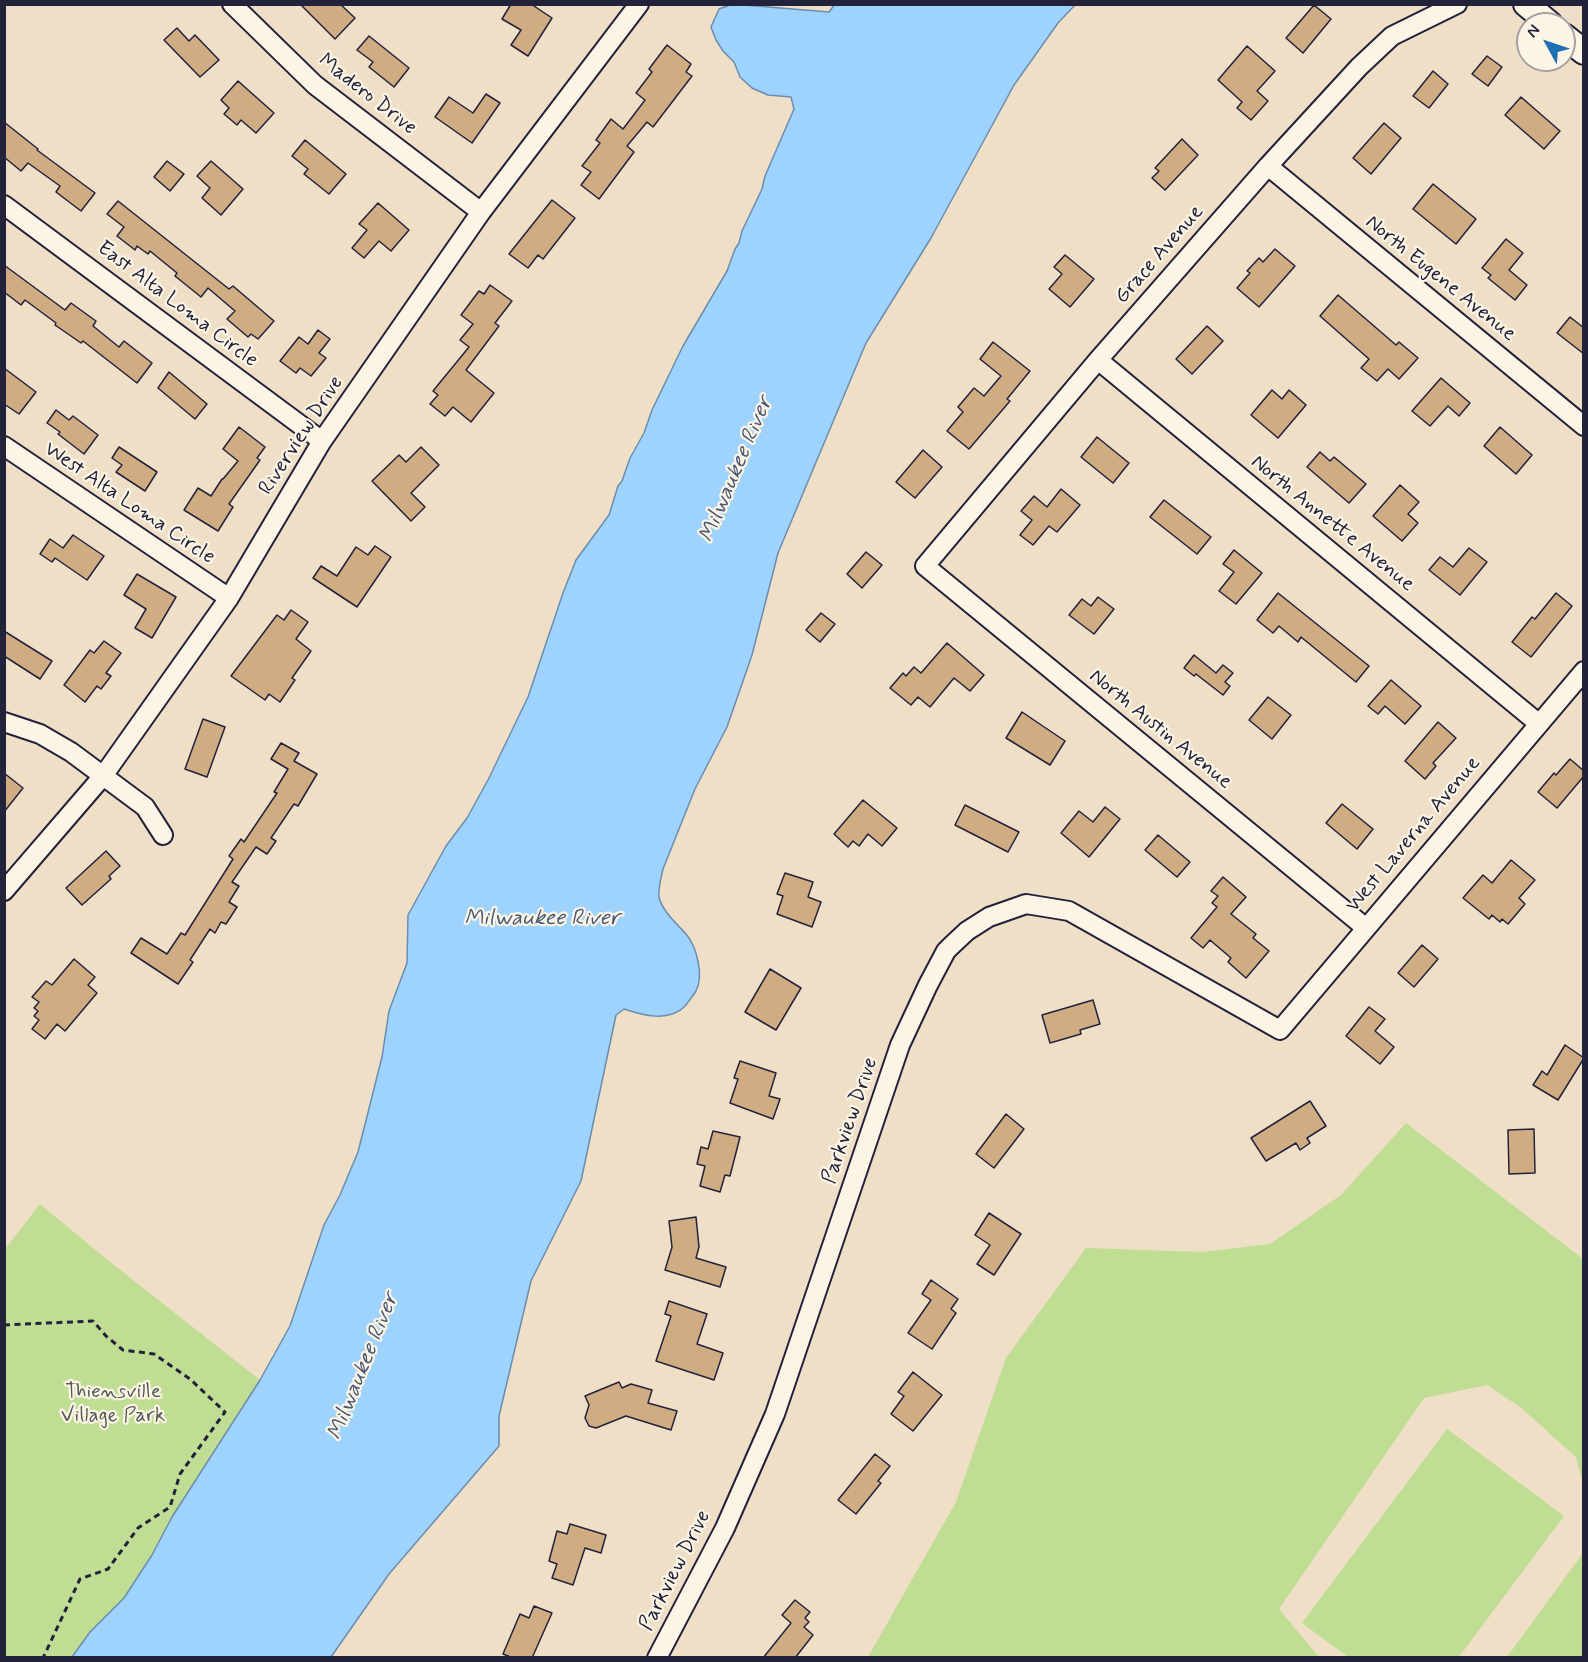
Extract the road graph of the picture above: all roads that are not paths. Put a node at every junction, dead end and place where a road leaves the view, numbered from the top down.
1 (232, 4) edge
2 (1457, 4) edge
3 (630, 8) edge
4 (1268, 166) junction
5 (4, 205) edge
6 (481, 212) junction
7 (1098, 360) junction
8 (1584, 426) edge
9 (322, 441) junction
10 (4, 446) edge
11 (925, 566) joint
12 (229, 598) junction
13 (1584, 671) edge
14 (4, 722) edge
15 (1538, 723) junction
16 (103, 776) junction
17 (163, 836) dead end
18 (4, 891) edge
19 (1365, 928) junction
20 (1280, 1030) joint
21 (657, 1658) edge

1 - 6 street, Madero Drive
2 - 4 street, Grace Avenue
3 - 6 street, Riverview Drive
4 - 7 street, Grace Avenue
4 - 8 street, North Eugene Avenue
5 - 9 street, East Alta Loma Circle
6 - 9 street, Riverview Drive
7 - 11 street, Grace Avenue
7 - 15 street, North Annette Avenue
9 - 12 street, Riverview Drive
10 - 12 street, West Alta Loma Circle
11 - 19 street, North Austin Avenue
12 - 16 street, Riverview Drive
13 - 15 street, West Laverna Avenue
14 - 16 street
15 - 19 street, West Laverna Avenue
16 - 17 street
16 - 18 street, Riverview Drive
19 - 20 street, West Laverna Avenue
20 - 21 street, Parkview Drive

